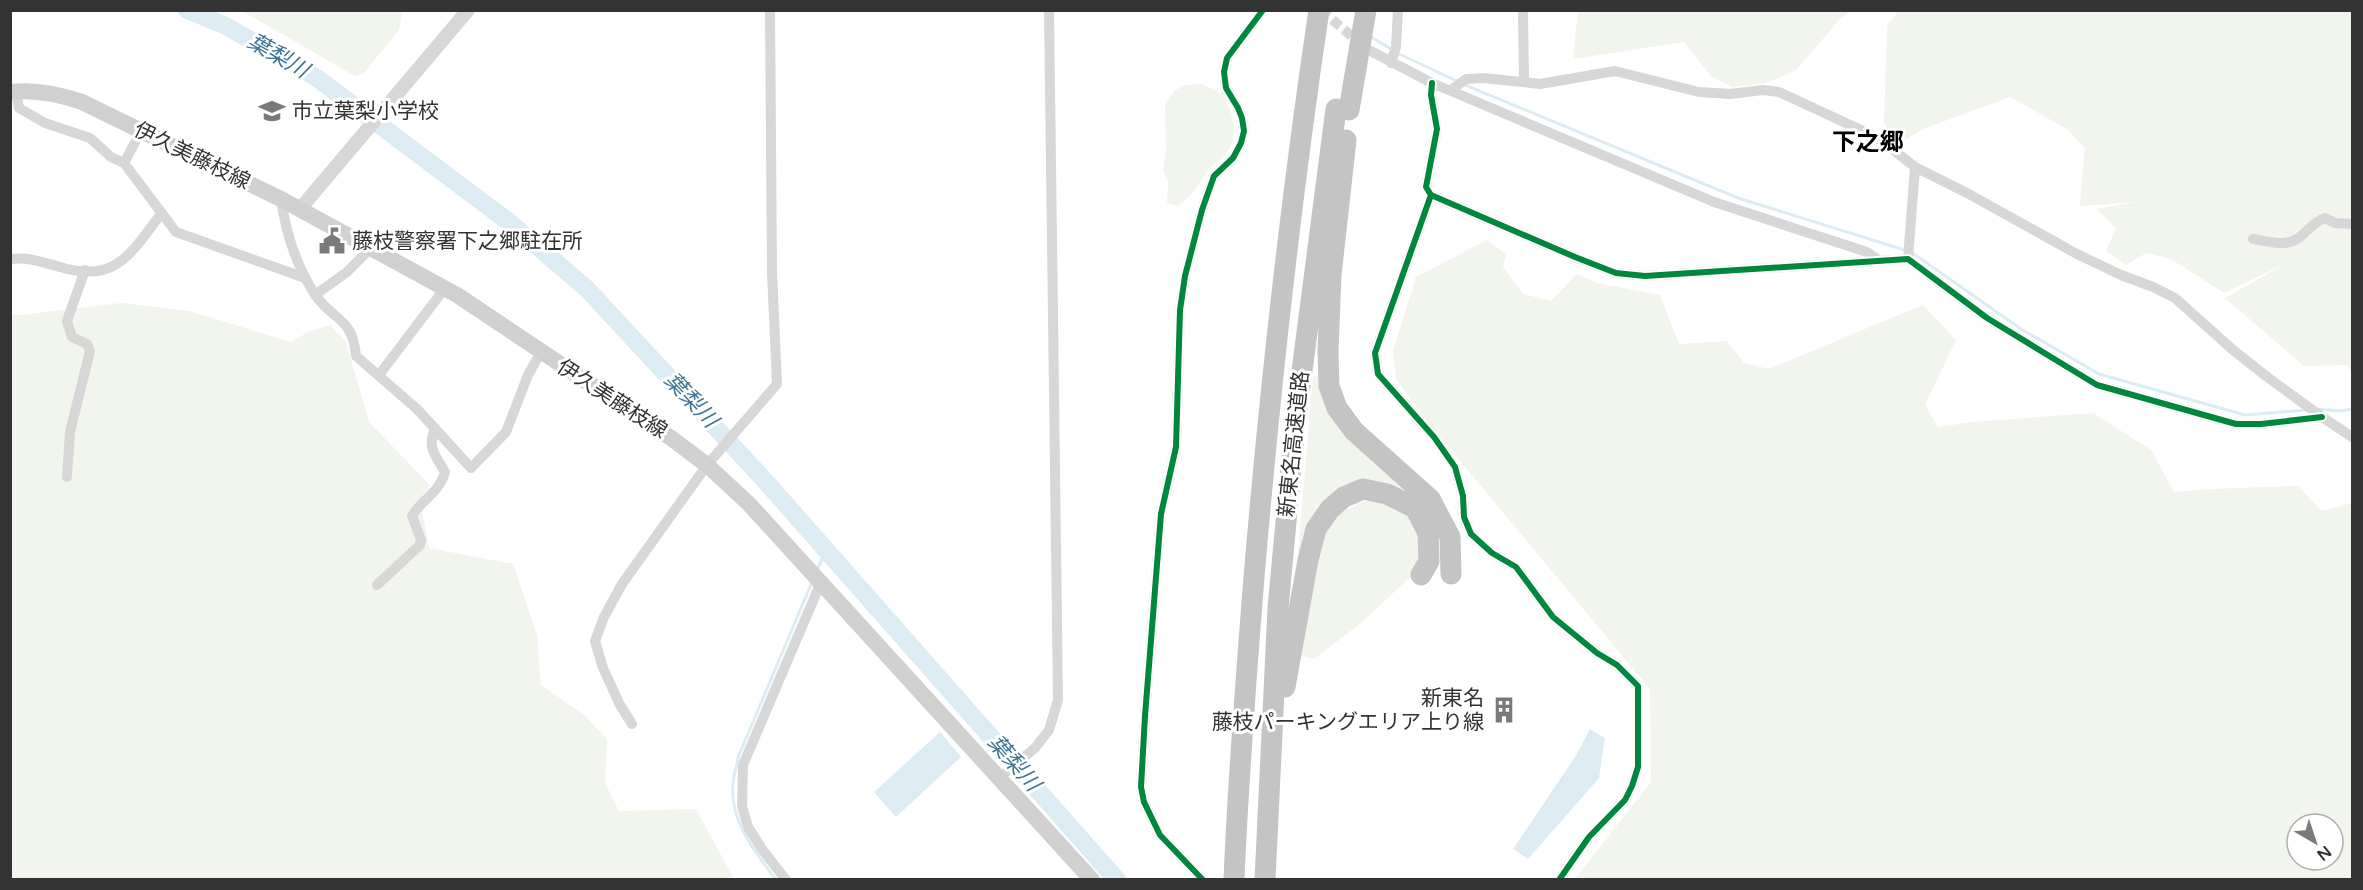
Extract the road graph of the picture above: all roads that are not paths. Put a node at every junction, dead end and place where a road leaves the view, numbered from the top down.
1 (468, 10) edge
2 (770, 10) edge
3 (1049, 10) edge
4 (1263, 10) edge
5 (1319, 10) edge
6 (1351, 10) edge
7 (1366, 10) edge
8 (1398, 10) edge
9 (1523, 10) edge
10 (1365, 48) tunnel mouth
11 (1391, 63) junction
12 (1524, 81) junction
13 (1432, 83) junction
14 (1451, 90) junction
15 (13, 92) edge
16 (1342, 109) junction
17 (141, 131) junction
18 (124, 163) junction
19 (1916, 167) junction
20 (1431, 195) junction
21 (281, 199) junction
22 (300, 209) junction
23 (161, 214) junction
24 (2352, 224) edge
25 (2253, 239) dead end
26 (371, 248) junction
27 (10, 259) edge
28 (1908, 259) junction
29 (1880, 261) junction
30 (85, 270) junction
31 (305, 278) junction
32 (445, 288) junction
33 (315, 294) junction
34 (541, 352) junction
35 (379, 375) junction
36 (2322, 417) junction
37 (435, 428) junction
38 (2352, 437) edge
39 (710, 462) junction
40 (68, 477) dead end
41 (1451, 574) dead end
42 (1421, 575) dead end
43 (821, 582) junction
44 (377, 585) dead end
45 (632, 724) dead end
46 (1271, 765) junction
47 (1000, 777) junction
48 (786, 879) edge
49 (1092, 879) edge
50 (1203, 879) edge
51 (1234, 879) edge
52 (1264, 879) edge
53 (1559, 879) edge

1 - 22 street
2 - 39 street
3 - 47 street
4 - 50 street
5 - 51 highway, 新東名高速道路
6 - 16 highway, 新東名高速道路
7 - 16 highway, bridge
8 - 11 street
9 - 12 street
10 - 11 street
11 - 13 street
12 - 14 street
12 - 19 street
13 - 14 street
13 - 20 street
14 - 29 street
15 - 17 main road, 伊久美藤枝線
15 - 18 street
16 - 41 highway
16 - 46 highway, 新東名高速道路
17 - 18 street
17 - 21 main road, 伊久美藤枝線
18 - 23 street
19 - 28 street
19 - 36 street
20 - 29 street
20 - 53 street
21 - 22 main road, 伊久美藤枝線
21 - 31 street
22 - 26 main road, 伊久美藤枝線
23 - 30 street
23 - 31 street
24 - 25 street
26 - 32 main road, 伊久美藤枝線
26 - 33 street
27 - 30 street
28 - 29 street
28 - 36 street
30 - 40 street
31 - 33 street
32 - 34 main road, 伊久美藤枝線
32 - 35 street
33 - 35 street
34 - 37 street
34 - 39 main road, 伊久美藤枝線
35 - 37 street
36 - 38 street
37 - 44 street
39 - 43 main road, 伊久美藤枝線
39 - 45 street
42 - 46 highway
43 - 47 main road, 伊久美藤枝線
43 - 48 street
46 - 52 highway, 新東名高速道路
47 - 49 main road, 伊久美藤枝線

